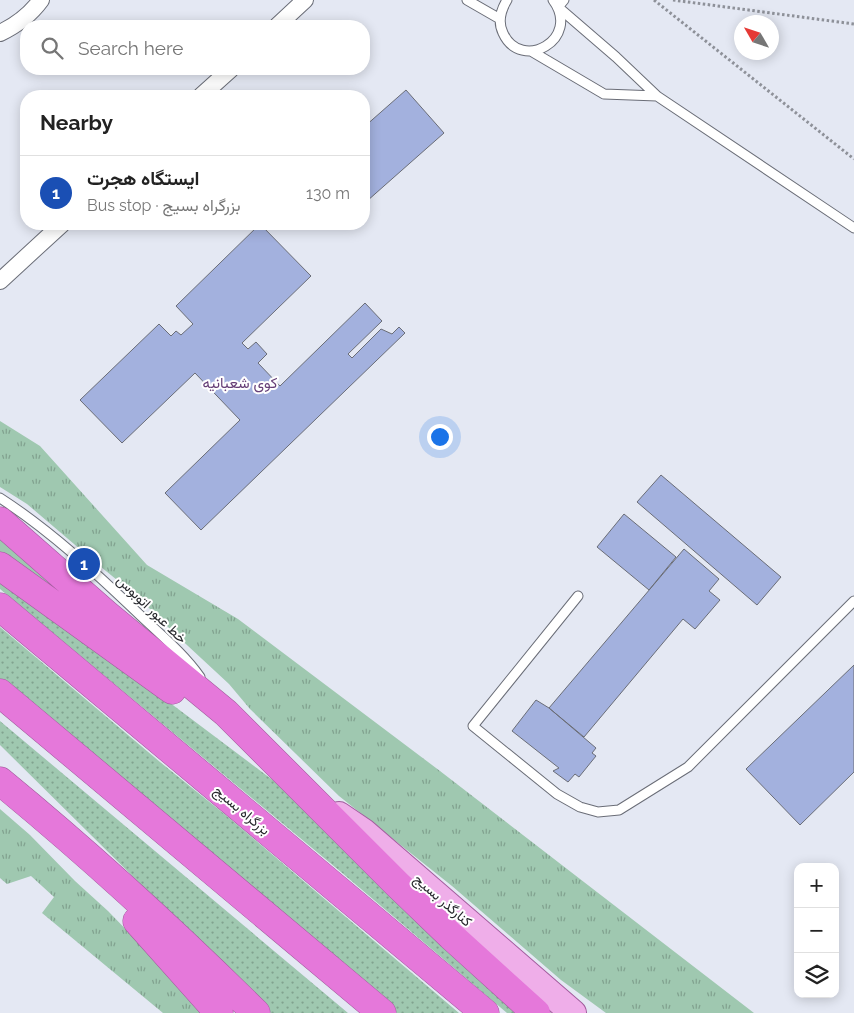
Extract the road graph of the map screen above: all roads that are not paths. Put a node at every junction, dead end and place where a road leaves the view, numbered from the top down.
1 (41, 0) edge
2 (305, 0) edge
3 (467, 0) edge
4 (507, 0) edge
5 (559, 2) edge
6 (500, 19) junction
7 (22, 20) edge
8 (283, 20) edge
9 (20, 22) edge
10 (0, 33) edge
11 (532, 51) junction
12 (224, 75) edge
13 (208, 90) edge
14 (657, 96) junction
15 (854, 228) edge
16 (55, 230) edge
17 (0, 281) edge
18 (0, 498) edge
19 (0, 521) edge
20 (0, 566) edge
21 (578, 596) dead end
22 (854, 601) edge
23 (0, 607) edge
24 (0, 693) edge
25 (226, 713) junction
26 (0, 769) edge
27 (0, 781) edge
28 (308, 794) junction
29 (42, 816) junction
30 (219, 1013) edge
31 (256, 1013) edge
32 (382, 1013) edge
33 (485, 1013) edge
34 (536, 1013) edge
35 (574, 1013) edge

1 - 7 street
2 - 8 street
3 - 6 lane
4 - 6 lane
5 - 11 lane
5 - 14 lane
6 - 11 lane
9 - 10 street
11 - 14 lane
12 - 13 street
14 - 15 lane
16 - 17 street
18 - 25 lane, خط عبور اتوبوس
19 - 25 highway
20 - 28 highway
21 - 22 lane
23 - 33 highway, بزرگراه بسیج
24 - 32 highway
25 - 28 highway
26 - 29 highway
27 - 29 highway
28 - 34 highway
28 - 35 main road, کنارگذر بسیج
29 - 30 highway
29 - 31 highway

